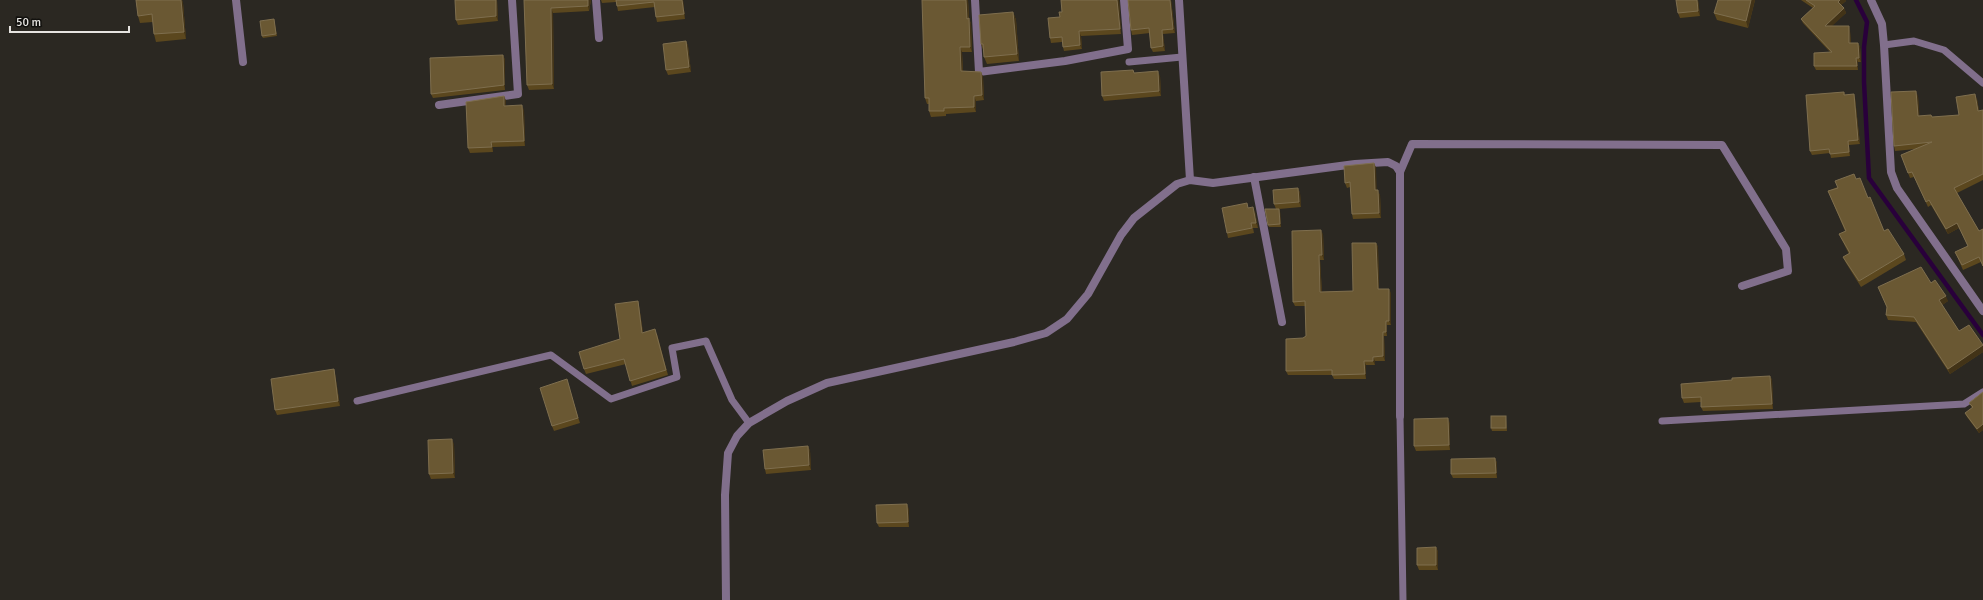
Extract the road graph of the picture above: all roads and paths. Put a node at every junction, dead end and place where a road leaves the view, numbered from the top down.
1 (236, 0) edge
2 (512, 0) edge
3 (596, 0) edge
4 (975, 0) edge
5 (1124, 0) edge
6 (1179, 0) edge
7 (1871, 0) edge
8 (599, 38) dead end
9 (1884, 45) junction
10 (1182, 57) junction
11 (243, 62) dead end
12 (1129, 62) dead end
13 (1983, 83) edge
14 (439, 105) dead end
15 (1400, 172) junction
16 (1254, 177) junction
17 (1190, 180) junction
18 (1742, 286) dead end
19 (1983, 311) edge
20 (1282, 322) dead end
21 (1983, 392) edge
22 (356, 401) dead end
23 (1400, 416) joint
24 (1662, 421) dead end
25 (749, 423) junction
26 (726, 600) edge
27 (1403, 600) edge

1 - 11 street
2 - 14 street
3 - 8 street
4 - 5 street
6 - 10 street
7 - 9 street
9 - 13 lane
9 - 19 street
10 - 12 lane
10 - 17 street
15 - 16 street
15 - 18 street
15 - 23 street
16 - 17 street
16 - 20 street
17 - 25 street
21 - 24 lane
22 - 25 lane
23 - 27 lane
25 - 26 street

